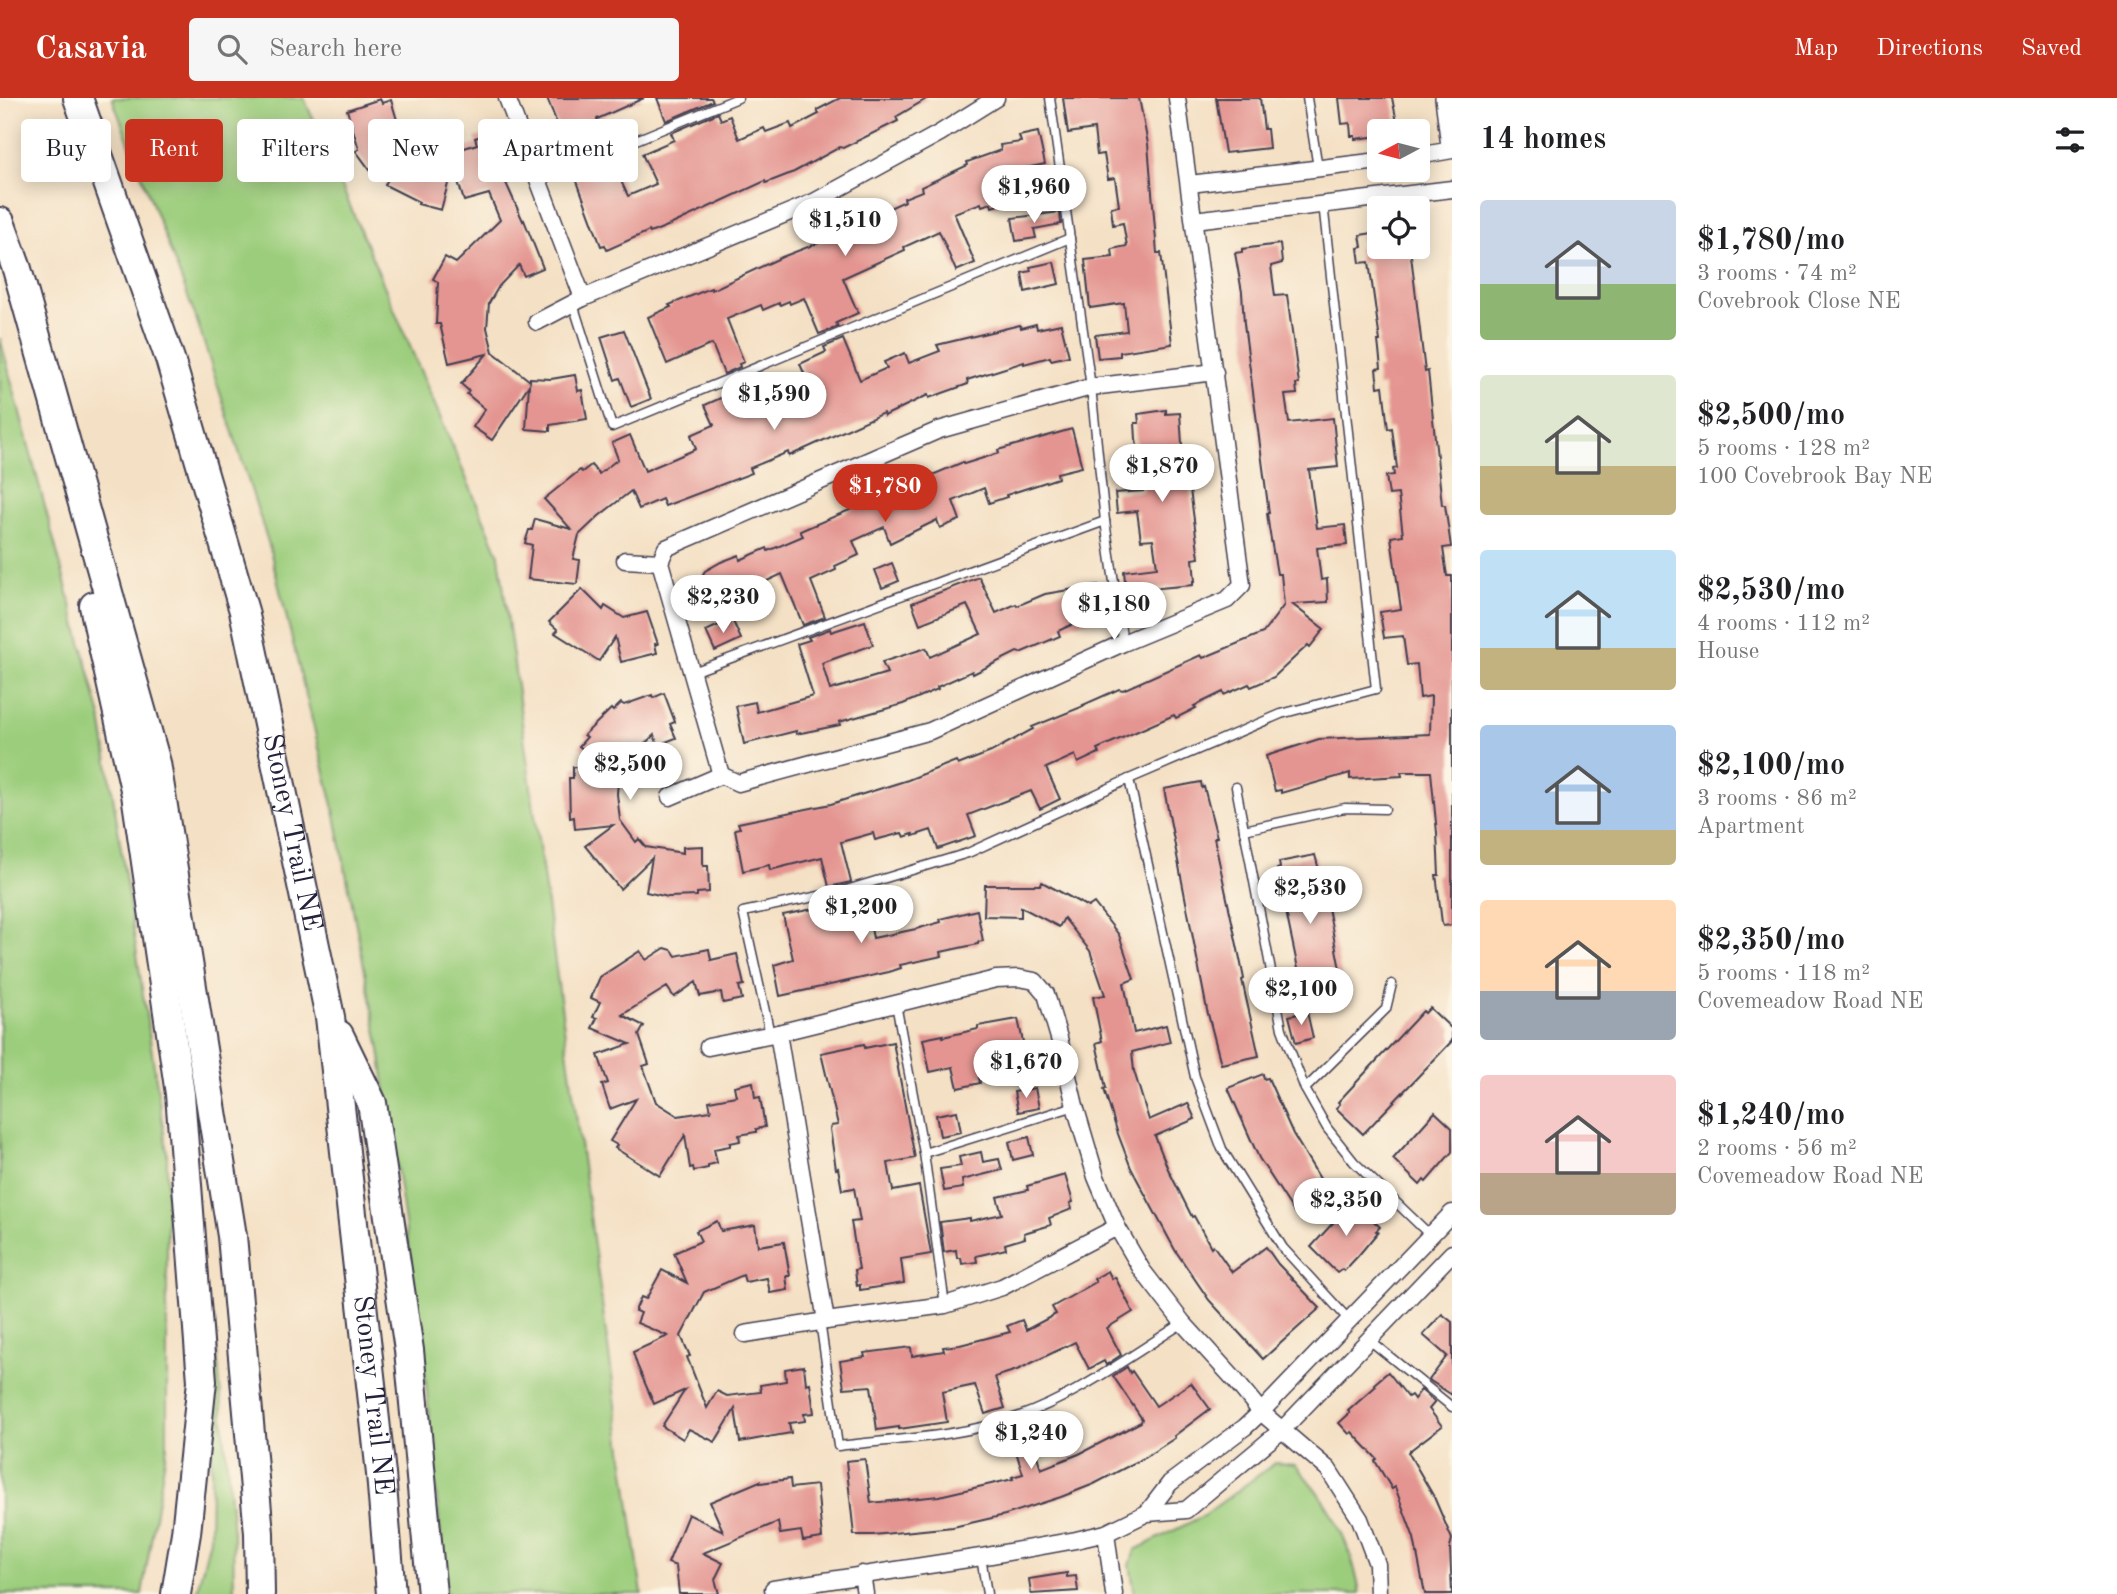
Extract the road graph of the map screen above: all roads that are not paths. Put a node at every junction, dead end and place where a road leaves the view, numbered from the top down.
1 (78, 98) edge
2 (507, 98) edge
3 (738, 98) edge
4 (996, 98) edge
5 (1050, 98) edge
6 (1177, 98) edge
7 (1307, 98) edge
8 (1446, 98) edge
9 (515, 119) edge
10 (638, 139) edge
11 (1452, 148) edge
12 (1430, 153) edge
13 (1367, 162) edge
14 (1318, 168) junction
15 (540, 182) edge
16 (1190, 184) junction
17 (1452, 189) edge
18 (1323, 204) junction
19 (1194, 220) junction
20 (0, 222) edge
21 (1070, 238) junction
22 (18, 269) junction
23 (578, 301) junction
24 (537, 322) dead end
25 (1215, 372) junction
26 (1091, 387) junction
27 (1105, 521) junction
28 (625, 560) dead end
29 (660, 562) junction
30 (1123, 643) junction
31 (693, 672) junction
32 (721, 775) junction
33 (1129, 779) junction
34 (1236, 787) dead end
35 (670, 797) dead end
36 (1385, 809) dead end
37 (1244, 830) junction
38 (1392, 984) dead end
39 (896, 1003) junction
40 (330, 1017) junction
41 (774, 1034) junction
42 (708, 1047) dead end
43 (1306, 1089) junction
44 (1075, 1106) junction
45 (924, 1153) junction
46 (1452, 1213) edge
47 (1117, 1227) junction
48 (1431, 1236) junction
49 (1452, 1255) edge
50 (945, 1305) junction
51 (1349, 1320) junction
52 (823, 1321) junction
53 (1183, 1323) junction
54 (745, 1334) dead end
55 (1368, 1339) junction
56 (1452, 1407) edge
57 (1261, 1412) junction
58 (1283, 1430) junction
59 (1147, 1513) junction
60 (1106, 1533) junction
61 (981, 1558) junction
62 (862, 1574) junction
63 (773, 1589) dead end
64 (176, 1594) edge
65 (260, 1594) edge
66 (391, 1594) edge
67 (432, 1594) edge
68 (865, 1594) edge
69 (987, 1594) edge
70 (1114, 1594) edge
71 (1378, 1594) edge

1 - 40 highway, Stoney Trail NE
2 - 9 street
3 - 10 lane
4 - 23 street
5 - 21 lane
6 - 16 street
7 - 14 lane
8 - 11 street
11 - 12 street
13 - 14 street
14 - 16 street
15 - 23 street
16 - 19 street
17 - 18 street
18 - 19 street
18 - 33 lane
19 - 25 street
20 - 22 highway
21 - 23 lane
21 - 26 lane
22 - 64 highway
22 - 65 highway
23 - 24 street
25 - 26 street
25 - 30 street
26 - 27 lane
26 - 29 street
27 - 30 lane
27 - 31 lane
28 - 29 street
29 - 31 street
30 - 32 street
31 - 32 street
32 - 35 street
33 - 41 lane
33 - 51 lane
34 - 37 lane
36 - 37 lane
37 - 43 lane
38 - 43 lane
39 - 41 street
39 - 44 street
39 - 45 lane
40 - 66 highway, Stoney Trail NE
40 - 67 highway
41 - 42 street
41 - 52 street
43 - 48 lane
44 - 45 lane
44 - 47 street
45 - 50 lane
46 - 48 street
47 - 50 street
47 - 53 street
48 - 49 street
48 - 51 street
49 - 55 street
50 - 52 street
51 - 57 street
52 - 53 lane
52 - 54 street
53 - 57 street
55 - 56 lane
55 - 58 street
57 - 58 street
57 - 59 street
58 - 59 street
58 - 71 street
59 - 60 street
60 - 61 street
60 - 70 street
61 - 62 street
61 - 69 lane
62 - 63 street
62 - 68 street

